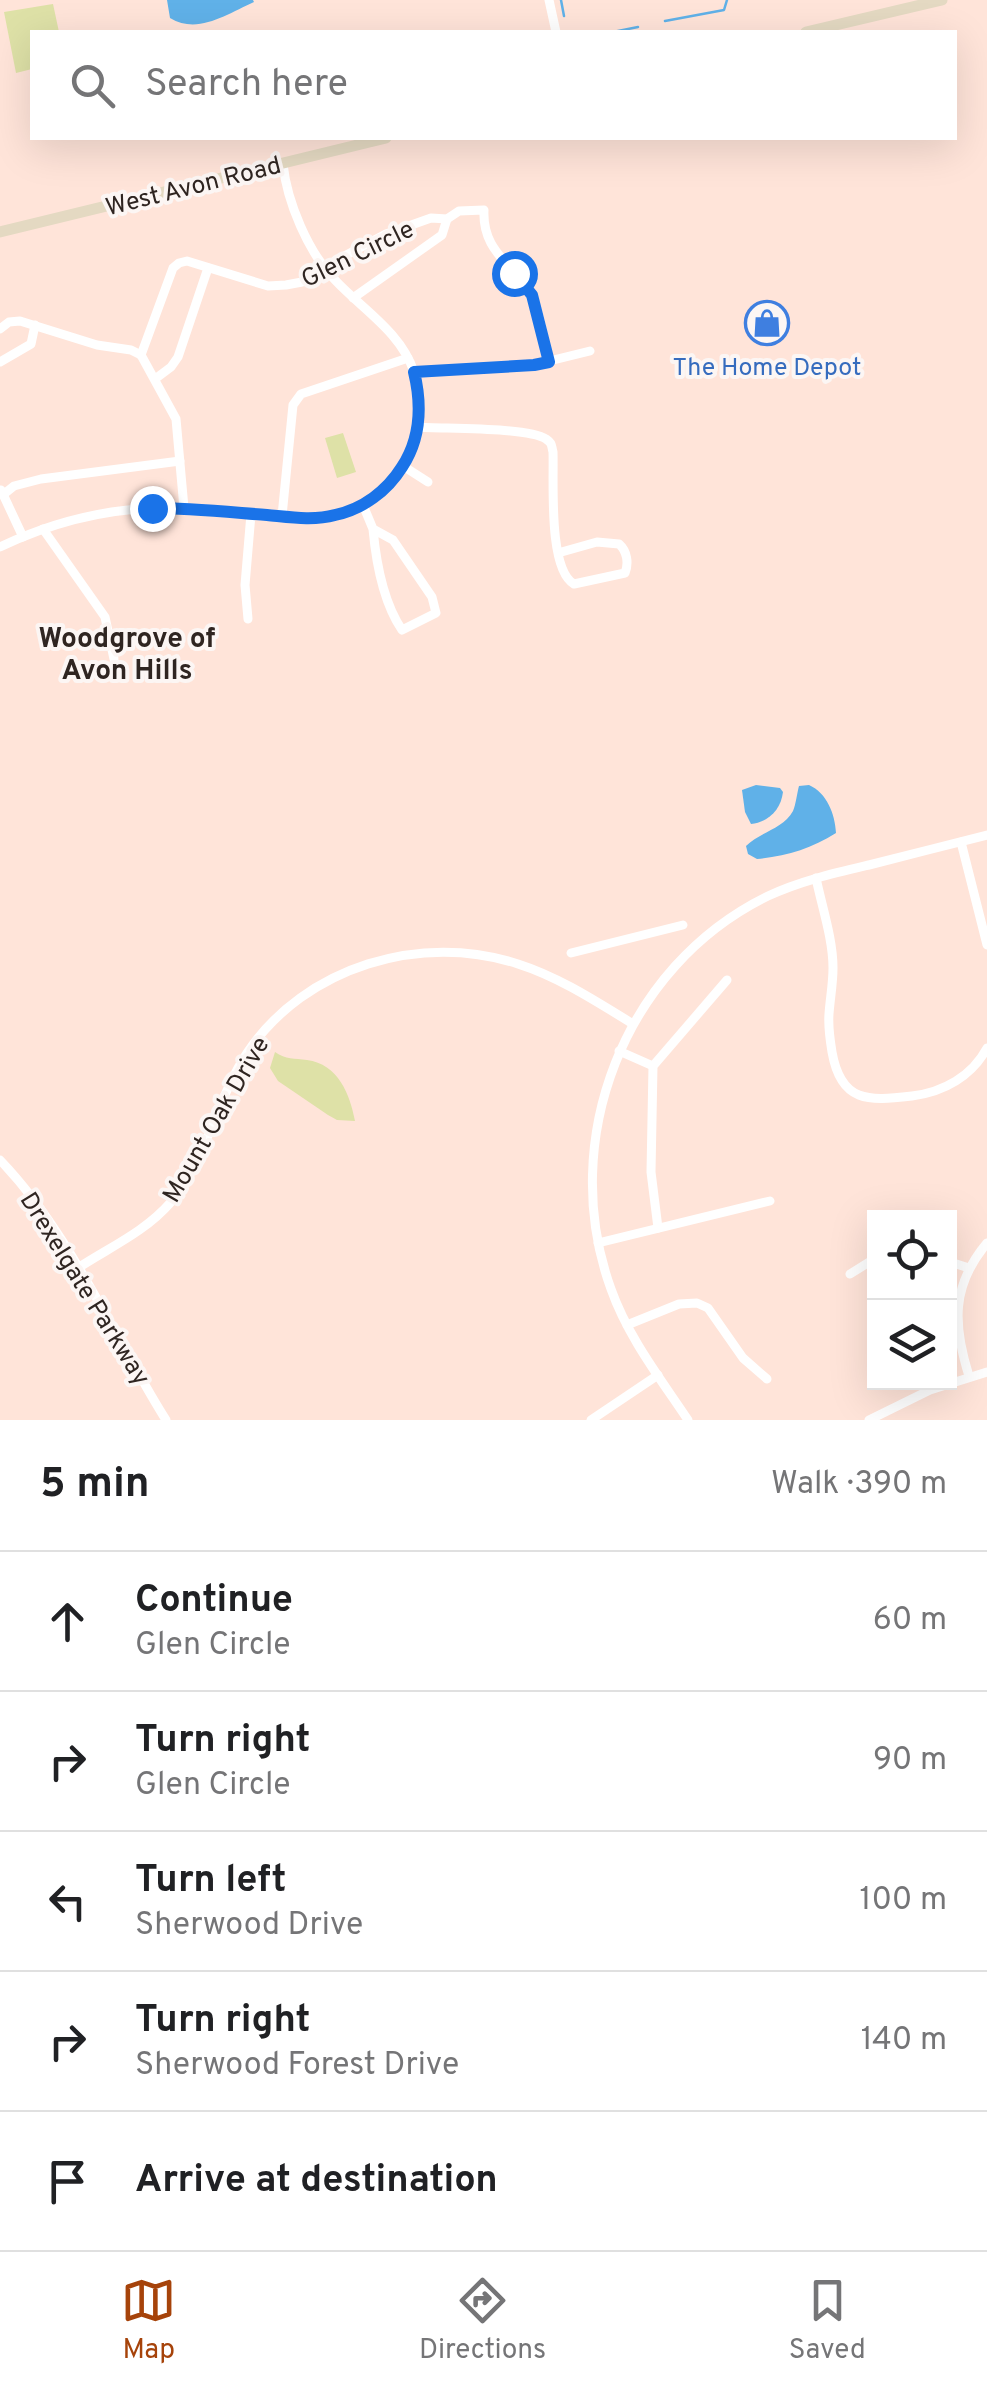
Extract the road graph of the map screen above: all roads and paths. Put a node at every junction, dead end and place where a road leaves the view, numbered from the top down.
1 (549, 0) edge
2 (942, 0) edge
3 (556, 30) edge
4 (814, 30) edge
5 (378, 140) edge
6 (283, 164) junction
7 (447, 219) junction
8 (0, 232) edge
9 (208, 268) junction
10 (324, 268) junction
11 (353, 298) junction
12 (35, 325) junction
13 (0, 329) edge
14 (590, 351) dead end
15 (142, 355) junction
16 (408, 358) junction
17 (0, 362) edge
18 (549, 362) junction
19 (414, 372) junction
20 (156, 379) junction
21 (418, 427) junction
22 (180, 461) junction
23 (403, 466) junction
24 (428, 482) dead end
25 (2, 491) edge
26 (363, 505) junction
27 (184, 508) junction
28 (251, 514) junction
29 (282, 516) junction
30 (43, 529) junction
31 (374, 529) junction
32 (23, 537) junction
33 (0, 547) edge
34 (558, 553) junction
35 (248, 619) dead end
36 (114, 660) dead end
37 (987, 835) edge
38 (961, 842) junction
39 (816, 878) junction
40 (683, 925) dead end
41 (987, 945) edge
42 (571, 953) dead end
43 (727, 980) dead end
44 (634, 1024) junction
45 (987, 1048) edge
46 (620, 1051) junction
47 (654, 1066) junction
48 (0, 1160) edge
49 (770, 1200) dead end
50 (658, 1228) junction
51 (987, 1243) edge
52 (598, 1244) junction
53 (867, 1263) edge
54 (957, 1264) edge
55 (78, 1268) junction
56 (969, 1268) junction
57 (850, 1274) dead end
58 (627, 1325) junction
59 (987, 1372) edge
60 (658, 1376) junction
61 (969, 1376) junction
62 (768, 1379) dead end
63 (166, 1420) edge
64 (591, 1420) edge
65 (688, 1420) edge
66 (869, 1420) edge

1 - 3 street
2 - 4 main road
5 - 6 main road, West Avon Road
6 - 8 main road, West Avon Road
6 - 10 street
7 - 10 street, Glen Circle
7 - 11 street, Glen Circle
7 - 18 street, Glen Circle
9 - 10 street, Glen Circle
9 - 15 street, Glen Circle
9 - 20 street
10 - 11 street
11 - 16 street
12 - 13 street
12 - 15 street
12 - 17 street
14 - 18 street
15 - 20 street
16 - 19 street
16 - 29 street
18 - 19 street
19 - 21 street
20 - 22 street
21 - 23 street
21 - 34 street
22 - 25 street
22 - 27 street
23 - 24 street
23 - 26 street
25 - 32 street
26 - 29 street
26 - 31 street
27 - 28 street
27 - 30 street
28 - 29 street
28 - 35 street
30 - 32 street
30 - 36 street
31 - 31 street
32 - 33 street
34 - 34 street
37 - 38 street
38 - 39 street
38 - 41 street
39 - 44 street
39 - 45 street
40 - 42 street
43 - 47 street
44 - 46 street
44 - 55 street, Mount Oak Drive
46 - 47 street
46 - 52 street
47 - 50 street
48 - 55 street, Drexelgate Parkway
49 - 50 street
50 - 52 street
51 - 56 street
52 - 58 street
53 - 57 street
54 - 56 street
55 - 63 street, Drexelgate Parkway
56 - 61 street
58 - 60 street
58 - 62 street
59 - 61 street
60 - 64 street
60 - 65 street
61 - 66 street

